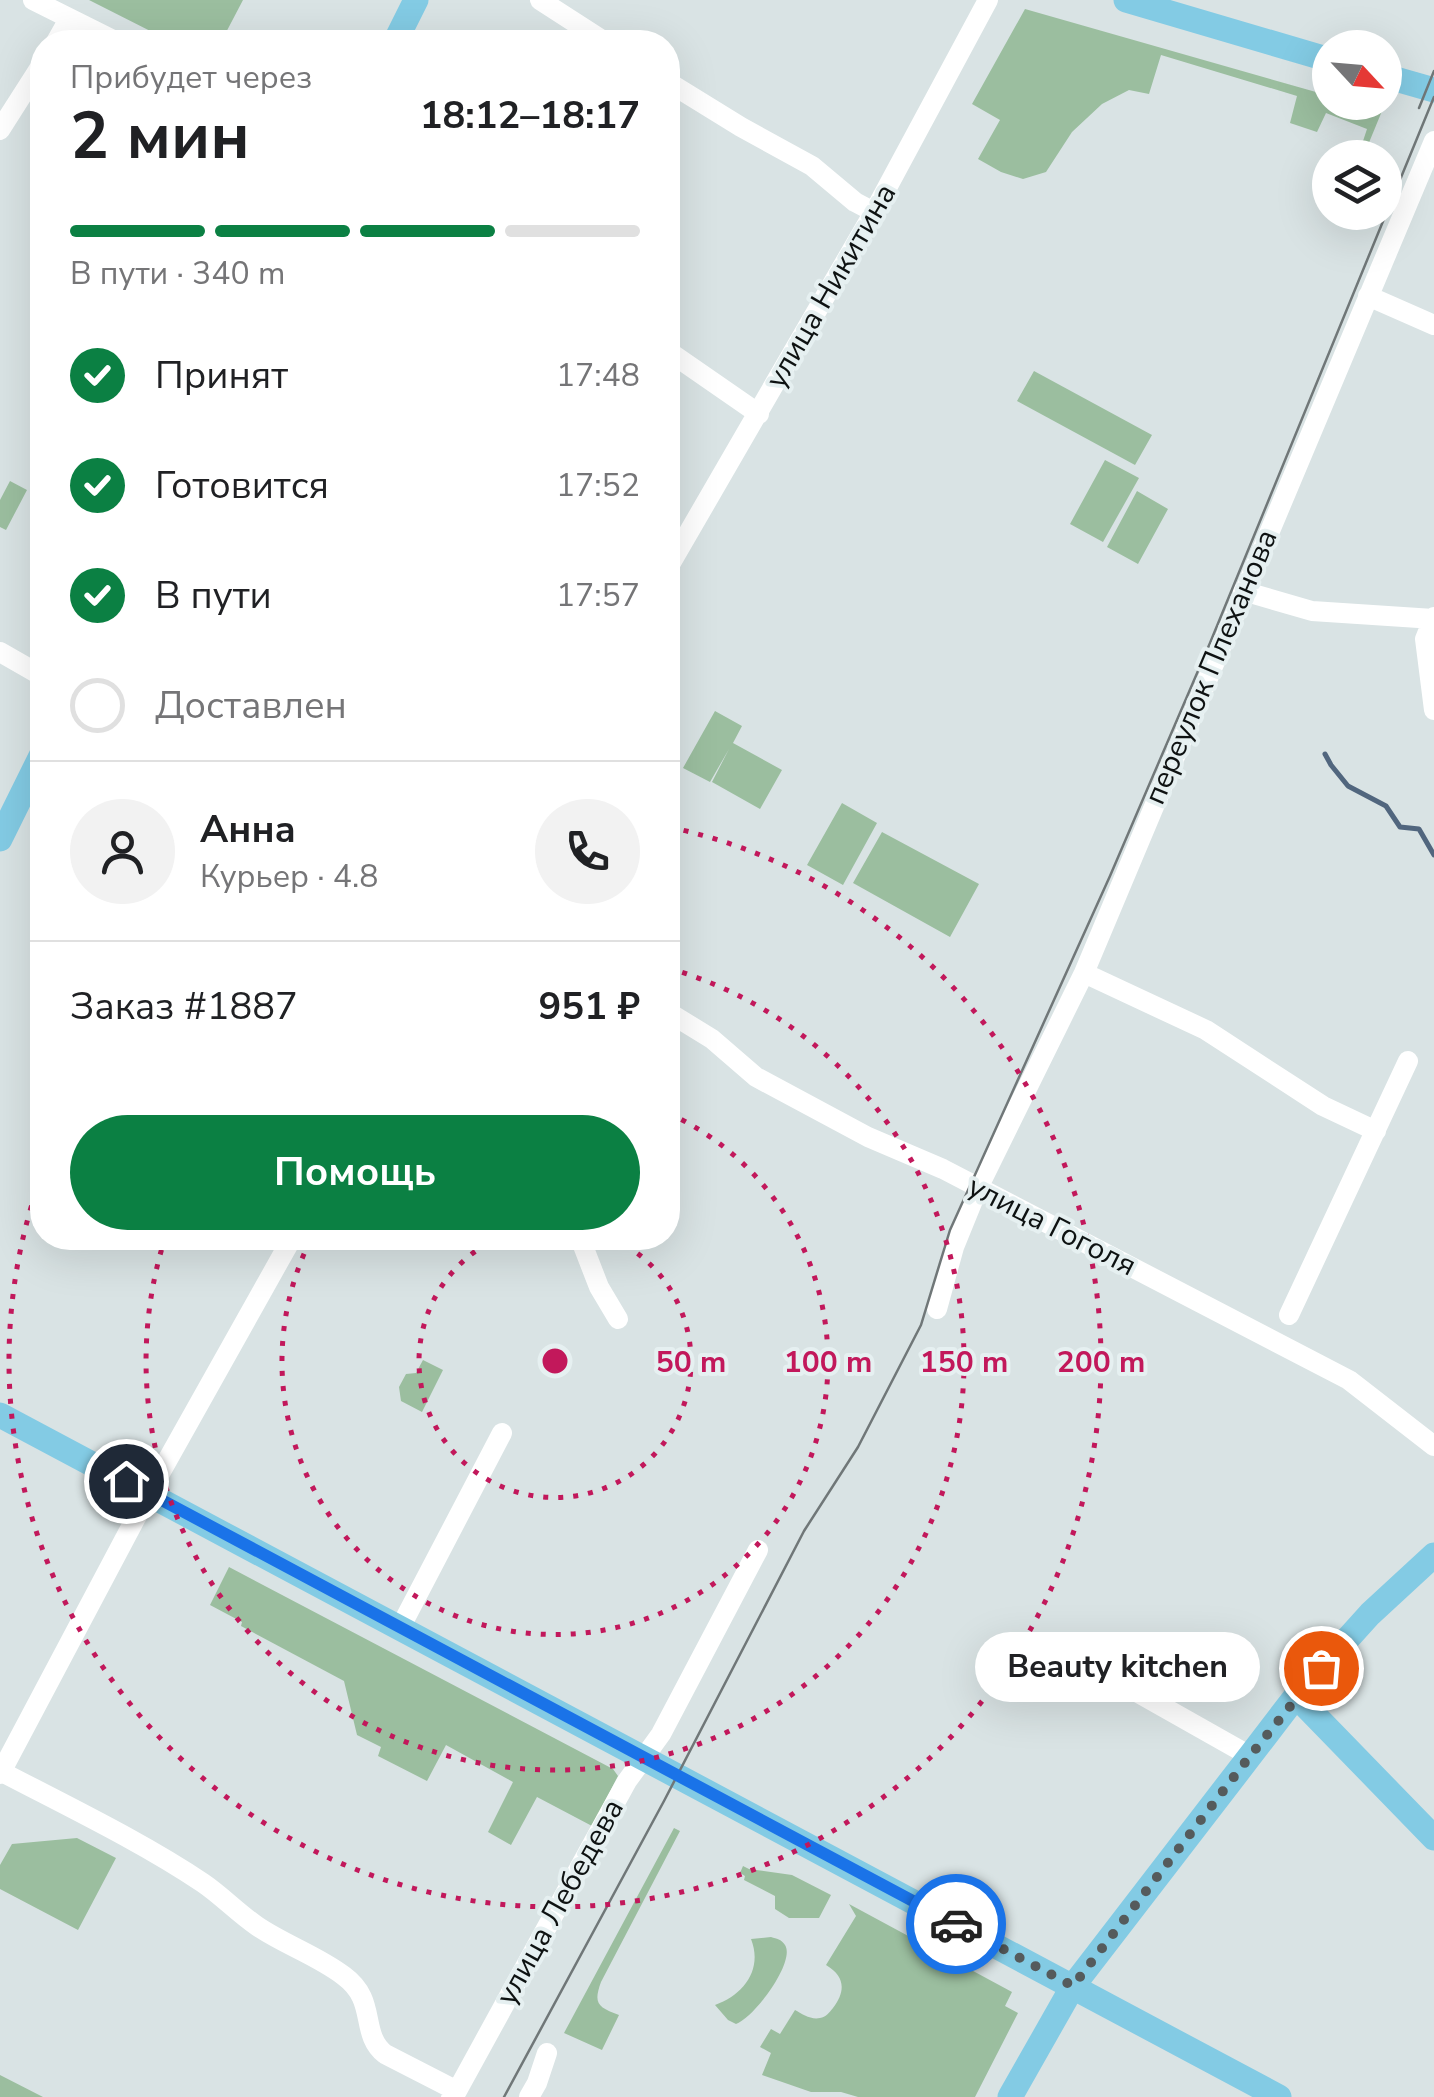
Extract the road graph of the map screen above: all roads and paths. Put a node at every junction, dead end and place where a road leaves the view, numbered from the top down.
1 (33, 0) edge
2 (416, 0) edge
3 (540, 0) edge
4 (988, 0) edge
5 (1126, 0) edge
6 (69, 18) junction
7 (62, 30) edge
8 (93, 30) edge
9 (401, 30) edge
10 (586, 30) edge
11 (1312, 55) edge
12 (1402, 81) edge
13 (30, 83) edge
14 (680, 90) edge
15 (1434, 90) edge
16 (0, 130) edge
17 (1434, 141) edge
18 (874, 212) junction
19 (1368, 296) junction
20 (1434, 325) edge
21 (680, 359) edge
22 (759, 414) junction
23 (680, 548) edge
24 (1243, 592) junction
25 (1434, 619) edge
26 (0, 652) edge
27 (30, 669) edge
28 (1434, 710) edge
29 (30, 778) edge
30 (0, 839) edge
31 (1084, 973) junction
32 (680, 1019) edge
33 (1408, 1061) dead end
34 (1376, 1131) junction
35 (978, 1188) junction
36 (285, 1250) edge
37 (585, 1250) edge
38 (937, 1309) dead end
39 (1288, 1315) dead end
40 (618, 1318) dead end
41 (0, 1415) edge
42 (502, 1432) dead end
43 (1434, 1446) edge
44 (149, 1494) junction
45 (758, 1550) dead end
46 (1434, 1555) edge
47 (400, 1628) junction
48 (1057, 1647) dead end
49 (1296, 1696) junction
50 (1250, 1756) junction
51 (644, 1758) junction
52 (1, 1773) edge
53 (1434, 1838) edge
54 (1073, 1986) junction
55 (547, 2053) dead end
56 (454, 2094) edge
57 (529, 2097) edge
58 (1010, 2097) edge
59 (1279, 2097) edge

1 - 6 street
2 - 9 main road
3 - 10 street
4 - 18 street, улица Никитина
5 - 11 main road
6 - 7 street
6 - 8 street
12 - 15 main road
13 - 16 street
14 - 18 street
17 - 19 street, переулок Плеханова
18 - 22 street, улица Никитина
19 - 20 street
19 - 24 street, переулок Плеханова
21 - 22 street
22 - 23 street, улица Никитина
24 - 25 street
24 - 31 street, переулок Плеханова
25 - 28 street
26 - 27 street
29 - 30 main road
31 - 34 street
31 - 35 street, переулок Плеханова
32 - 35 street, улица Гоголя
33 - 34 street
34 - 39 street
35 - 38 street
35 - 43 street, улица Гоголя
36 - 44 street
37 - 40 street
41 - 44 main road
42 - 47 street
44 - 47 main road
44 - 52 street
45 - 51 street, улица Лебедева
46 - 49 main road
47 - 51 main road
48 - 50 street
49 - 50 main road
49 - 53 main road
50 - 54 main road
51 - 54 main road
51 - 56 street, улица Лебедева
52 - 56 street
54 - 58 main road
54 - 59 main road
55 - 57 street

